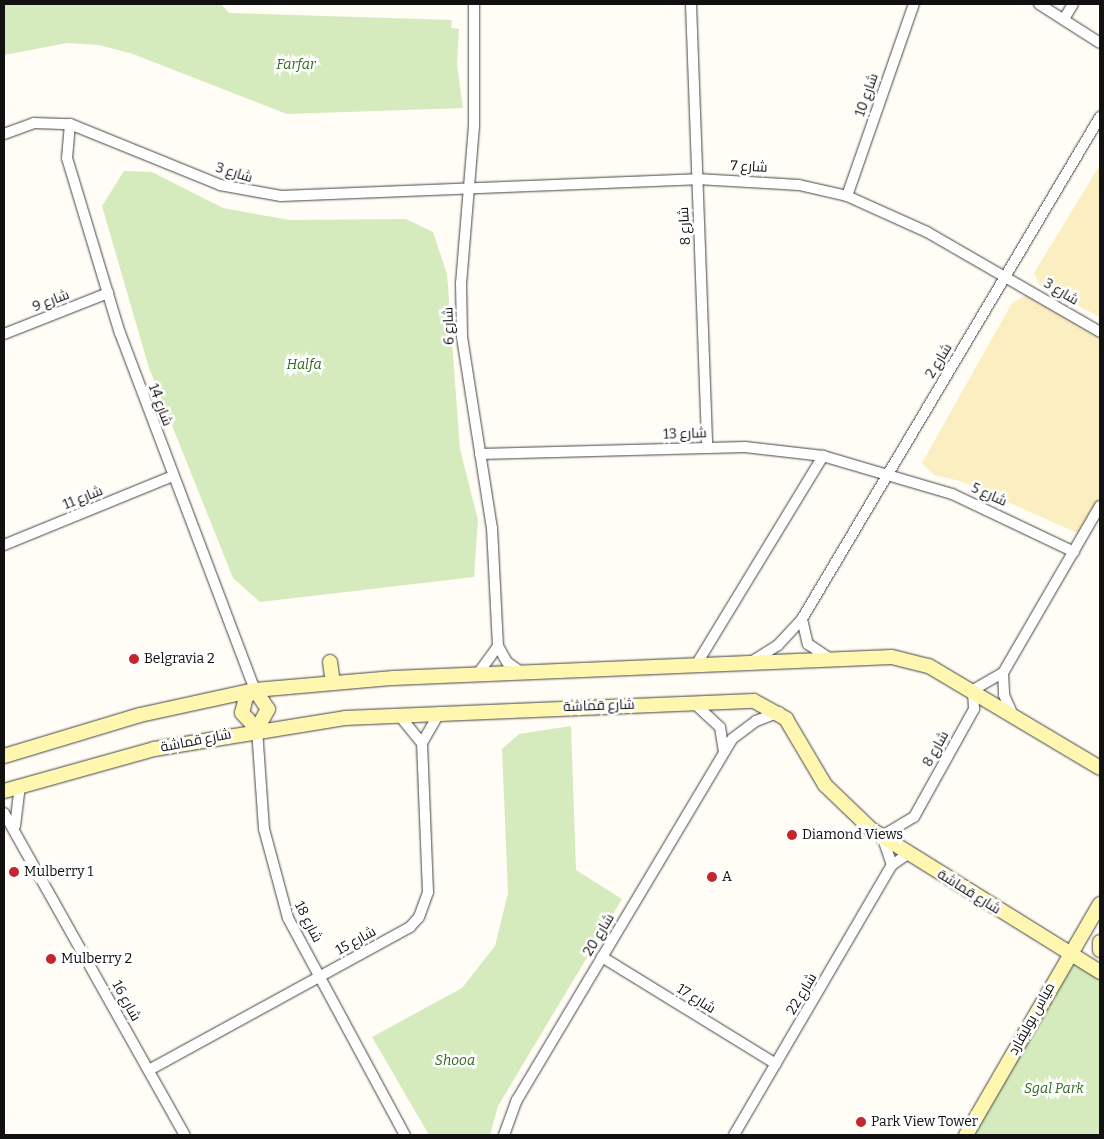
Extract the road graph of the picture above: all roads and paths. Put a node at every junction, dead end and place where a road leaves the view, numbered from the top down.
1 (474, 4) edge
2 (691, 4) edge
3 (914, 4) edge
4 (1039, 4) edge
5 (1073, 4) edge
6 (1064, 19) junction
7 (1100, 43) edge
8 (1100, 117) edge
9 (70, 124) junction
10 (4, 134) edge
11 (697, 179) junction
12 (469, 187) junction
13 (847, 196) junction
14 (1008, 276) junction
15 (108, 293) junction
16 (1100, 332) edge
17 (4, 334) edge
18 (707, 447) junction
19 (480, 454) junction
20 (823, 456) junction
21 (888, 474) junction
22 (173, 476) junction
23 (1100, 506) edge
24 (4, 545) edge
25 (1074, 552) junction
26 (802, 619) junction
27 (498, 646) junction
28 (828, 658) junction
29 (330, 662) dead end
30 (748, 663) junction
31 (696, 665) junction
32 (522, 673) junction
33 (1003, 673) junction
34 (477, 675) junction
35 (333, 683) junction
36 (254, 690) junction
37 (973, 690) junction
38 (691, 703) junction
39 (440, 712) junction
40 (779, 712) junction
41 (399, 714) junction
42 (1013, 715) junction
43 (257, 729) junction
44 (422, 743) junction
45 (724, 752) junction
46 (4, 756) edge
47 (1100, 768) edge
48 (20, 785) junction
49 (4, 791) edge
50 (4, 813) edge
51 (15, 826) junction
52 (882, 836) junction
53 (908, 854) junction
54 (892, 865) junction
55 (1100, 904) edge
56 (1100, 942) edge
57 (1100, 950) edge
58 (1068, 954) junction
59 (602, 956) junction
60 (1100, 972) edge
61 (321, 976) junction
62 (776, 1064) junction
63 (149, 1070) junction
64 (185, 1135) edge
65 (406, 1135) edge
66 (504, 1135) edge
67 (734, 1135) edge
68 (966, 1135) edge

1 - 12 street, شارع 6
2 - 11 street, شارع 8
3 - 13 street, شارع 10
4 - 6 street
5 - 6 street
6 - 7 street
8 - 14 street, شارع 2
9 - 10 street, شارع 3
9 - 12 street, شارع 3
9 - 15 street, شارع 14
11 - 12 street, شارع 7
11 - 13 street, شارع 7
11 - 18 street, شارع 8
12 - 19 street, شارع 6
13 - 14 street, شارع 7
14 - 16 street, شارع 3
14 - 21 street, شارع 2
15 - 17 street, شارع 9
15 - 22 street, شارع 14
18 - 19 street, شارع 13
18 - 20 street, شارع 13
19 - 27 street, شارع 6
20 - 21 street, شارع 13
20 - 31 street
21 - 25 street, شارع 5
21 - 26 street, شارع 2
22 - 24 street, شارع 11
22 - 36 street, شارع 14
23 - 25 street
25 - 33 street
26 - 28 street
26 - 30 street, شارع 2
27 - 32 street
27 - 34 street
28 - 30 street
28 - 37 street
29 - 35 street
30 - 31 street
31 - 32 street
32 - 34 street
33 - 37 street
33 - 42 street
34 - 35 street
35 - 36 street
36 - 43 street
36 - 43 street
36 - 46 street
37 - 42 street
37 - 52 street, شارع 8
38 - 39 street, شارع قماشة
38 - 40 street, شارع قماشة
38 - 45 street
39 - 41 street, شارع قماشة
39 - 44 street
40 - 45 street, شارع 20
40 - 52 street, شارع قماشة
41 - 43 street, شارع قماشة
41 - 44 street
42 - 47 street
43 - 48 street, شارع قماشة
43 - 61 street, شارع 18
44 - 61 street, شارع 15
45 - 59 street, شارع 20
48 - 49 street, شارع قماشة
48 - 51 street
50 - 51 street, شارع 16
51 - 63 street, شارع 16
52 - 53 street, شارع قماشة
52 - 54 street
53 - 54 street, شارع 22
53 - 58 street, شارع قماشة
54 - 62 street, شارع 22
55 - 58 street, مياس بوليفارد
56 - 57 street
58 - 60 street, شارع قماشة
58 - 68 street, مياس بوليفارد
59 - 62 street, شارع 17
59 - 66 street, شارع 20
61 - 63 street, شارع 15
61 - 65 street, شارع 18
62 - 67 street, شارع 22
63 - 64 street, شارع 16

